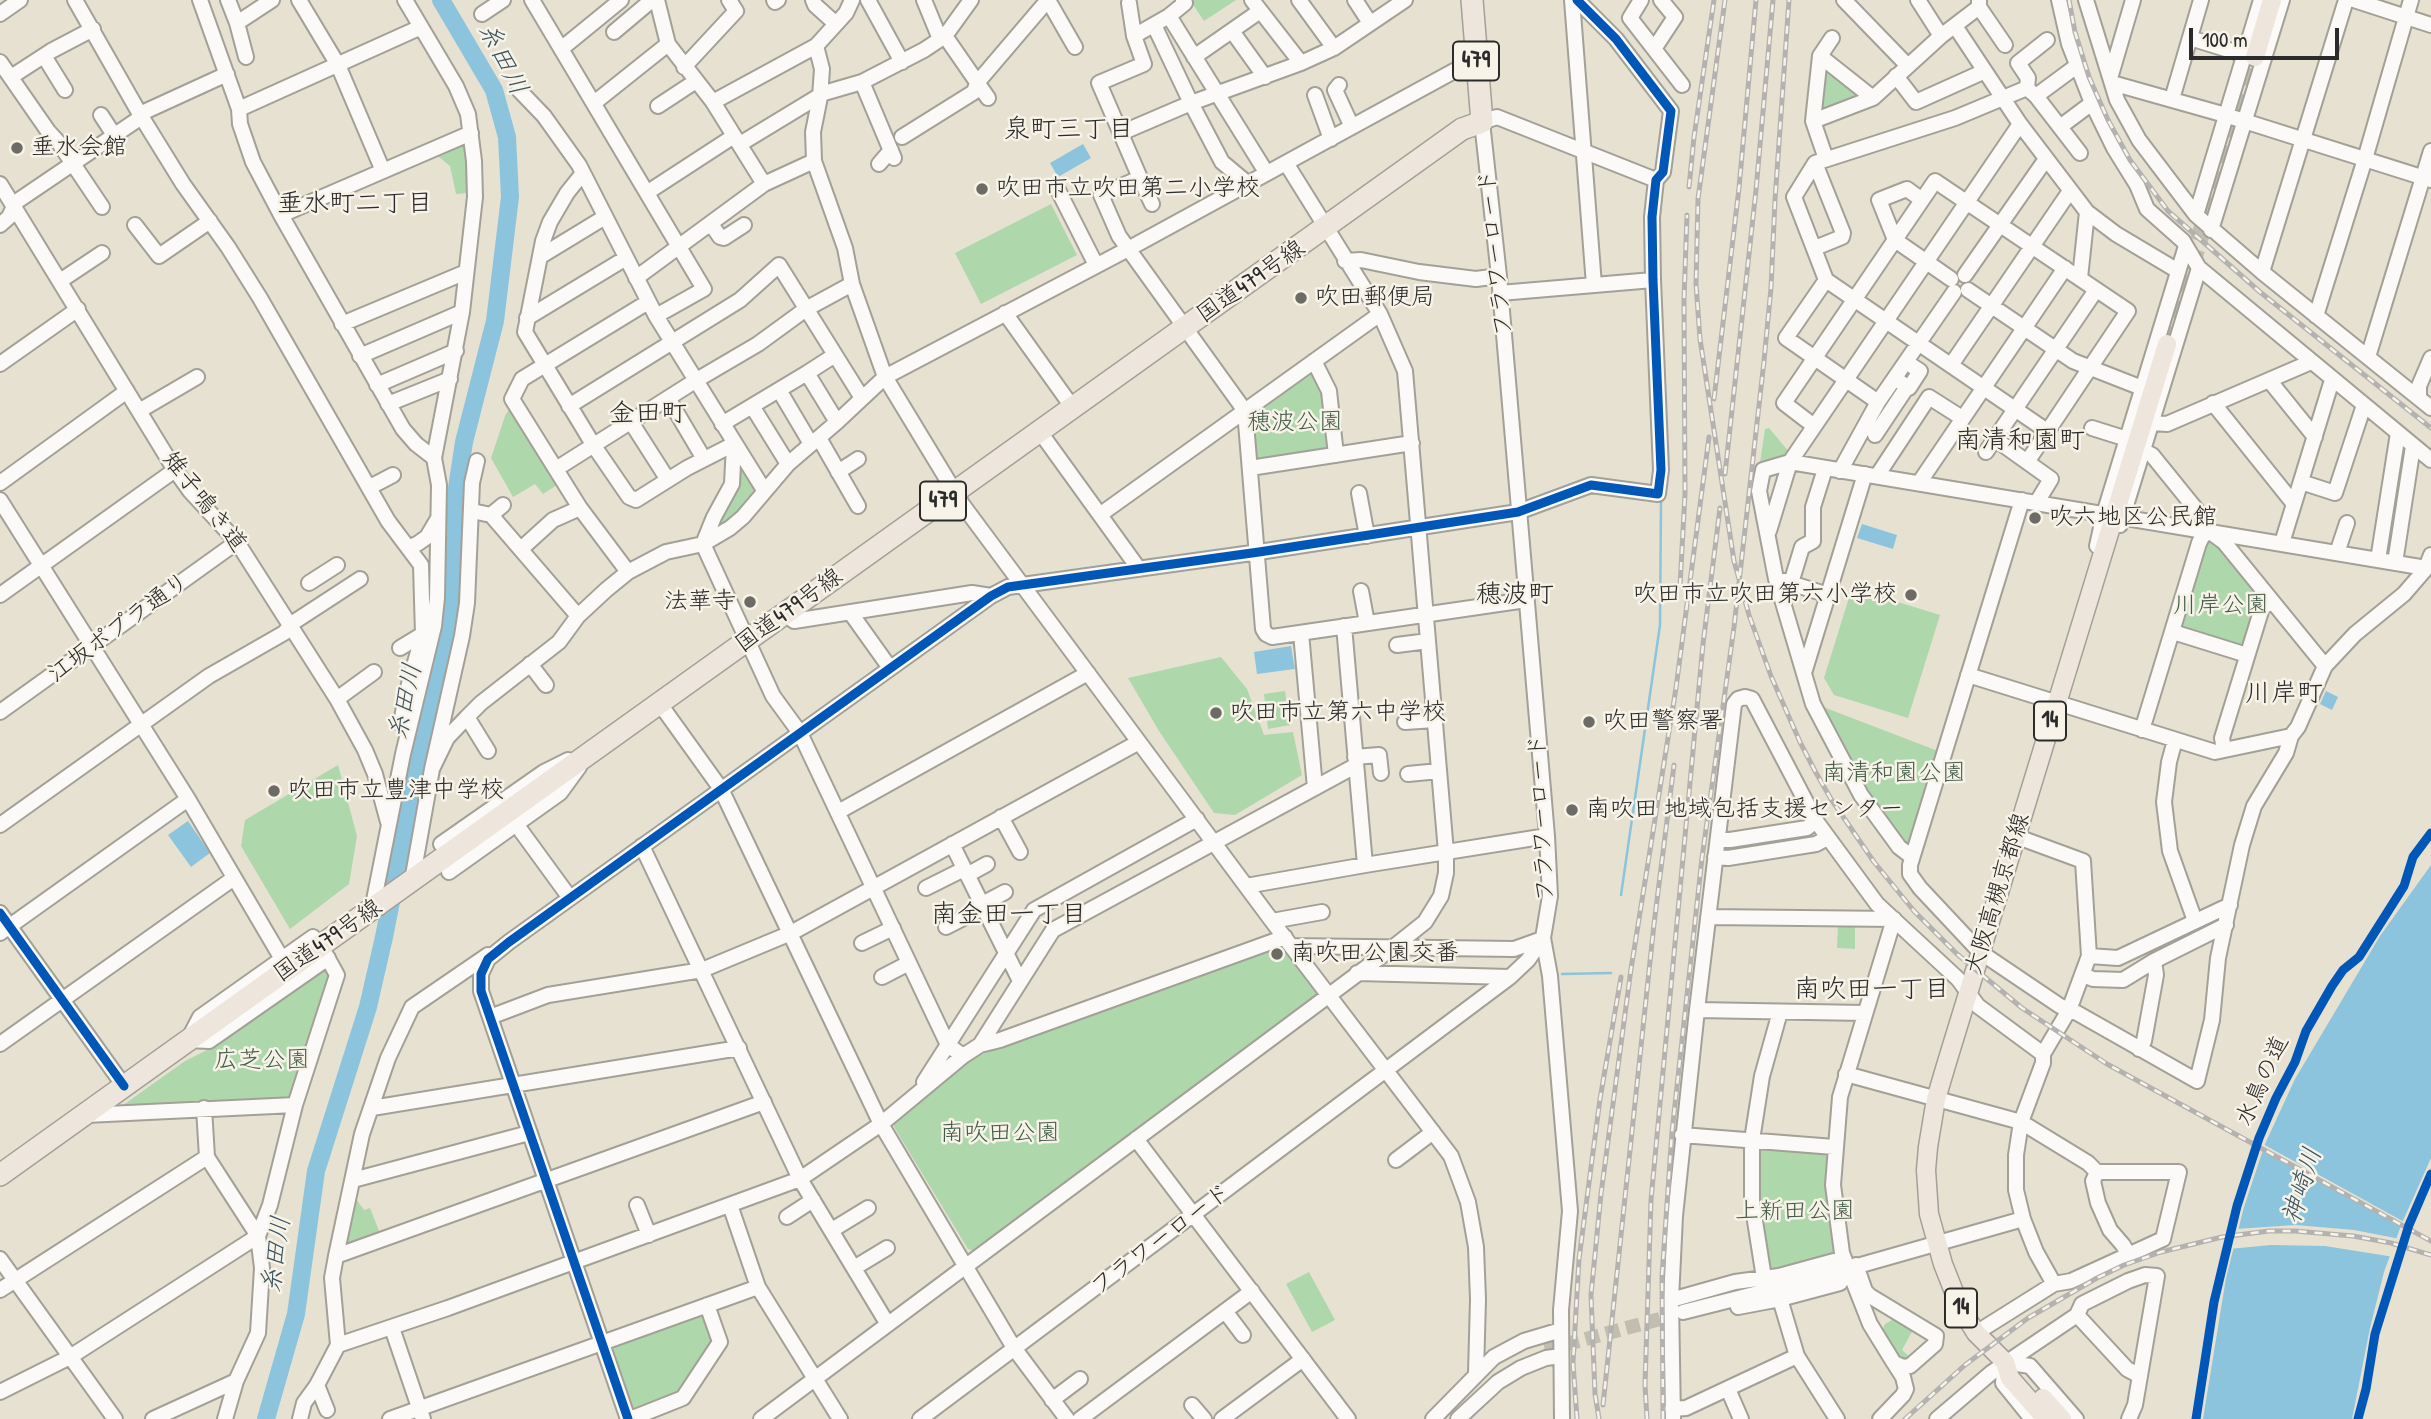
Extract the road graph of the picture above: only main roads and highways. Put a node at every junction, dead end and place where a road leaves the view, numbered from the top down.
1 (1472, 0) edge
2 (2272, 0) edge
3 (2250, 56) tunnel mouth
4 (2167, 344) tunnel mouth
5 (0, 1175) edge
6 (2005, 1363) junction
7 (2046, 1419) edge
8 (2062, 1419) edge

1 - 5 highway, 国道479号線 / 479
2 - 3 main road
4 - 6 main road, 大阪高槻京都線 / 14
6 - 7 main road, 大阪高槻京都線 / 14
6 - 8 main road, 大阪高槻京都線 / 14

